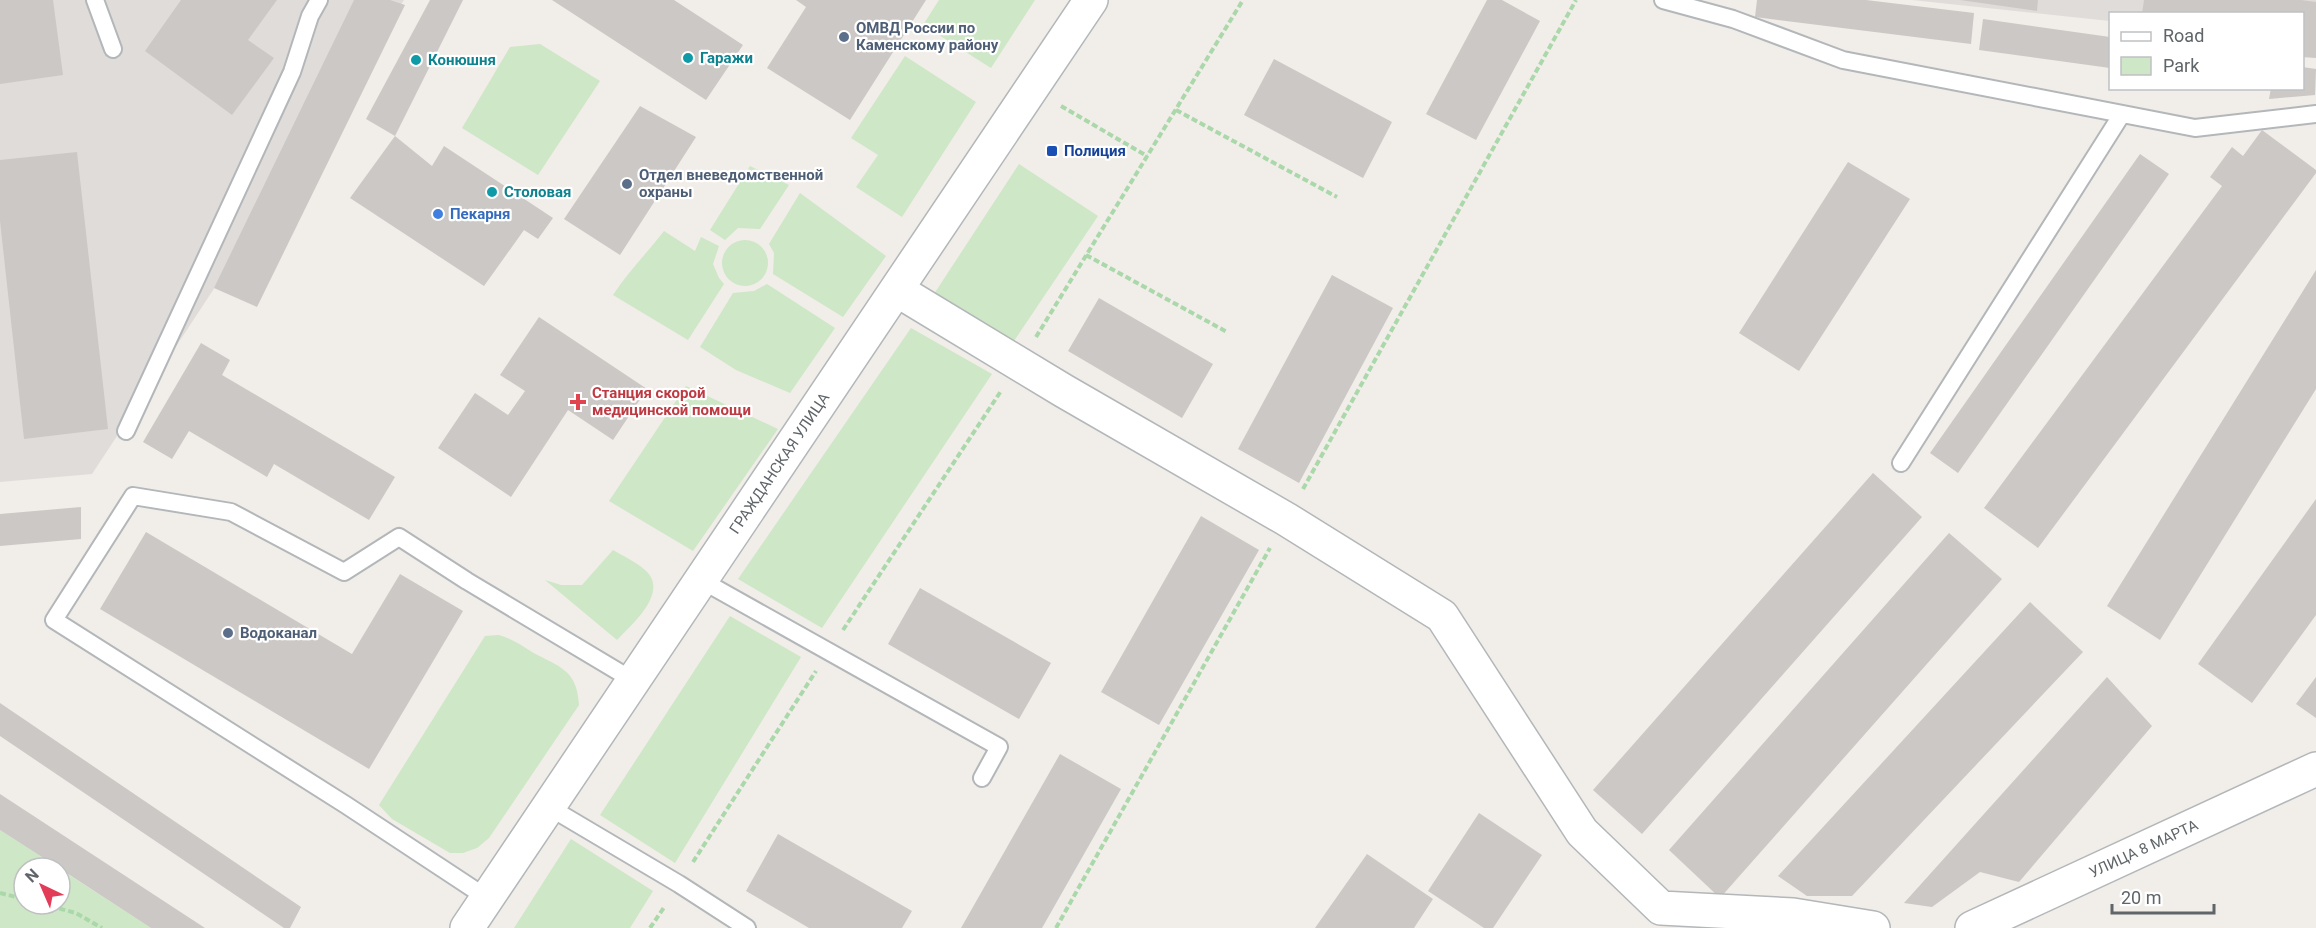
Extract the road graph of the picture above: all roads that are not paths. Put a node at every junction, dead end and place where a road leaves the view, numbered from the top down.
1 (95, 0) edge
2 (320, 0) edge
3 (1091, 0) edge
4 (1663, 0) edge
5 (113, 49) dead end
6 (2122, 114) junction
7 (2316, 114) edge
8 (897, 290) junction
9 (126, 431) dead end
10 (1901, 463) dead end
11 (701, 580) junction
12 (634, 681) junction
13 (2316, 768) edge
14 (982, 778) dead end
15 (549, 807) junction
16 (487, 898) junction
17 (468, 928) edge
18 (747, 928) edge
19 (1873, 928) edge
20 (1972, 928) edge

1 - 5 lane
2 - 9 lane
3 - 8 street, ГРАЖДАНСКАЯ УЛИЦА
4 - 6 lane
6 - 7 lane
6 - 10 lane
8 - 11 street, ГРАЖДАНСКАЯ УЛИЦА
8 - 19 street
11 - 12 street, ГРАЖДАНСКАЯ УЛИЦА
11 - 14 lane
12 - 15 street, ГРАЖДАНСКАЯ УЛИЦА
12 - 16 lane
13 - 20 street, УЛИЦА 8 МАРТА
15 - 16 street, ГРАЖДАНСКАЯ УЛИЦА
15 - 18 lane
16 - 17 street, ГРАЖДАНСКАЯ УЛИЦА

